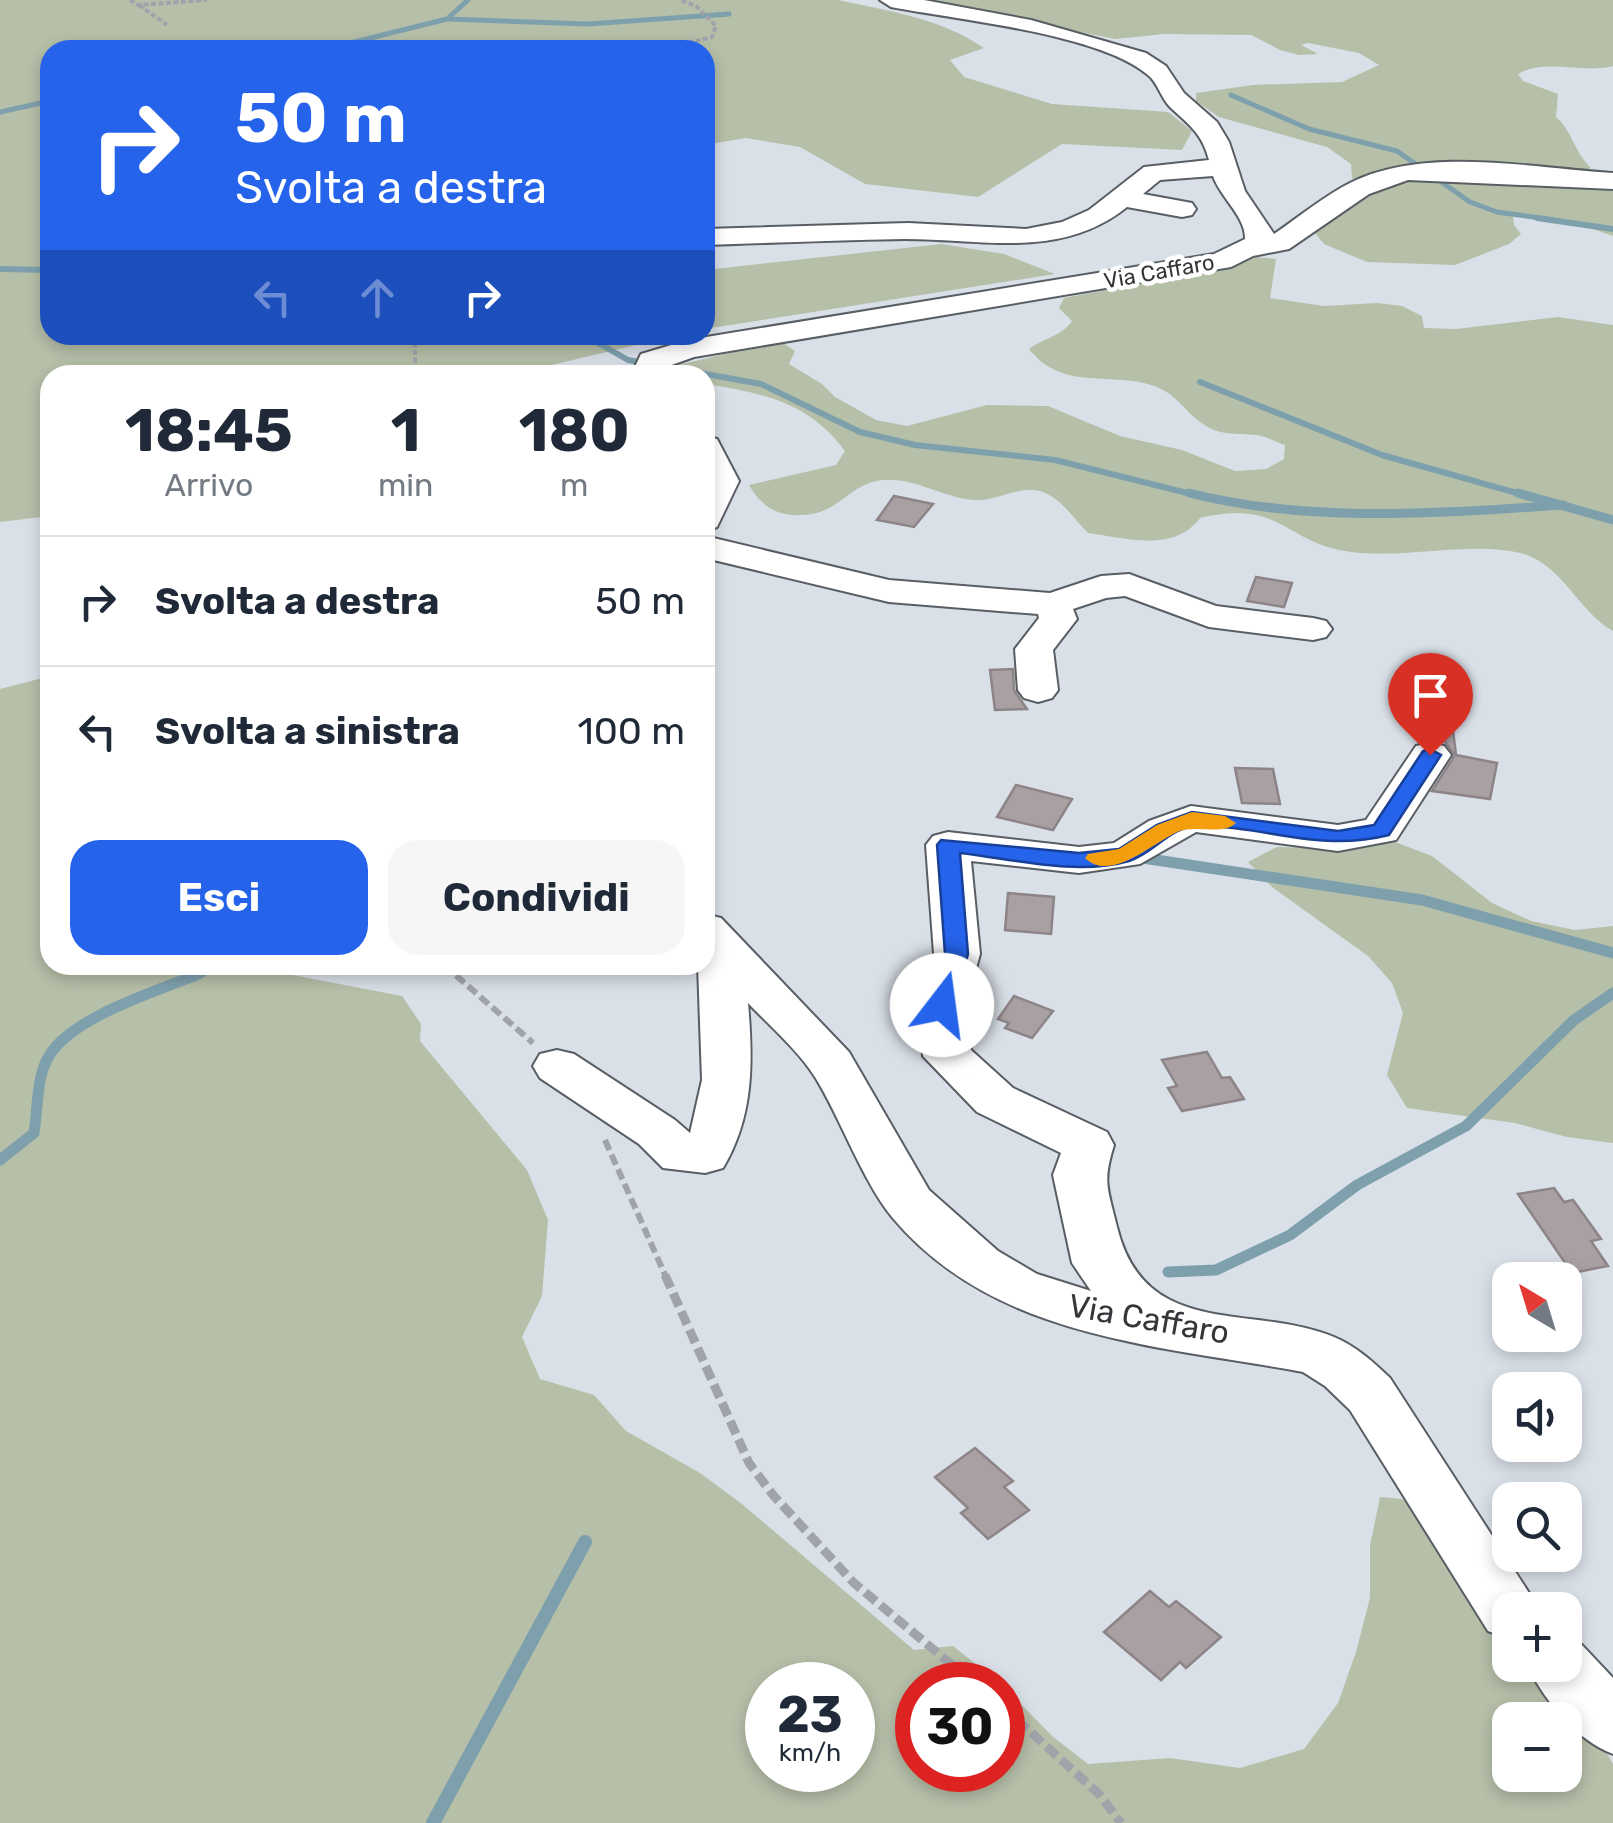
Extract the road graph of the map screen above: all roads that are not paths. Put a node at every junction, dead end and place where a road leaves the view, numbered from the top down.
1 (891, 0) edge
2 (1222, 166) junction
3 (1613, 181) edge
4 (1123, 198) junction
5 (1182, 209) dead end
6 (715, 237) edge
7 (1248, 249) junction
8 (712, 345) edge
9 (715, 345) edge
10 (651, 365) edge
11 (715, 466) edge
12 (715, 496) edge
13 (715, 549) edge
14 (1052, 604) junction
15 (1314, 629) dead end
16 (1038, 690) dead end
17 (1430, 755) dead end
18 (715, 939) edge
19 (715, 960) edge
20 (557, 1066) road end
21 (1157, 1320) junction
22 (1497, 1592) edge
23 (1575, 1682) edge
24 (1613, 1724) edge

1 - 2 street, Via Caffaro
2 - 4 street
2 - 7 street, Via Caffaro
3 - 7 street
4 - 5 street
4 - 6 street
7 - 9 street, Via Caffaro
8 - 10 street, Via Caffaro
11 - 12 street
13 - 14 street
14 - 15 street
14 - 16 street
17 - 21 street
18 - 21 street, Via Caffaro
19 - 20 street
21 - 22 street, Via Caffaro
23 - 24 street

